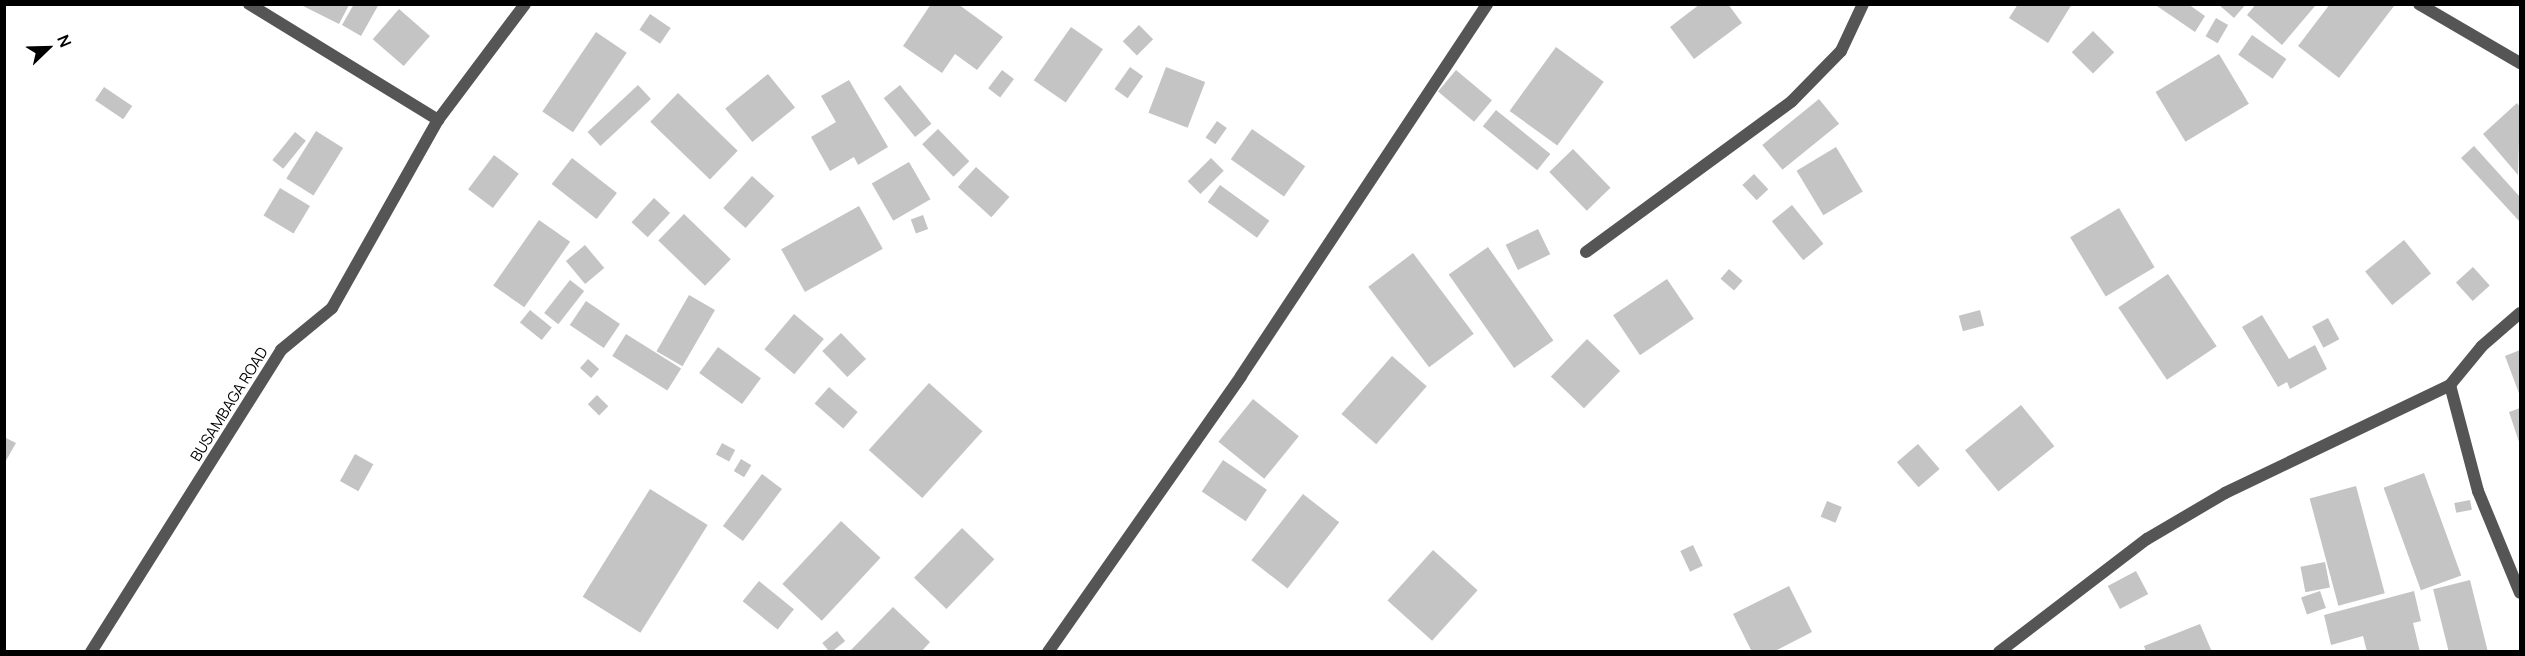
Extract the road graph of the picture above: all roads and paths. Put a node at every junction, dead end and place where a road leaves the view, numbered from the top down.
1 (249, 4) edge
2 (525, 4) edge
3 (1487, 4) edge
4 (1863, 4) edge
5 (2419, 4) edge
6 (2520, 63) edge
7 (438, 120) junction
8 (1586, 252) dead end
9 (2520, 313) edge
10 (2450, 386) junction
11 (2520, 593) edge
12 (91, 651) edge
13 (1048, 651) edge
14 (1999, 651) edge

1 - 7 street
2 - 7 street, BUSAMBAGA ROAD
3 - 13 street
4 - 8 street
5 - 6 street
7 - 12 street, BUSAMBAGA ROAD
9 - 10 street
10 - 11 street
10 - 14 street

